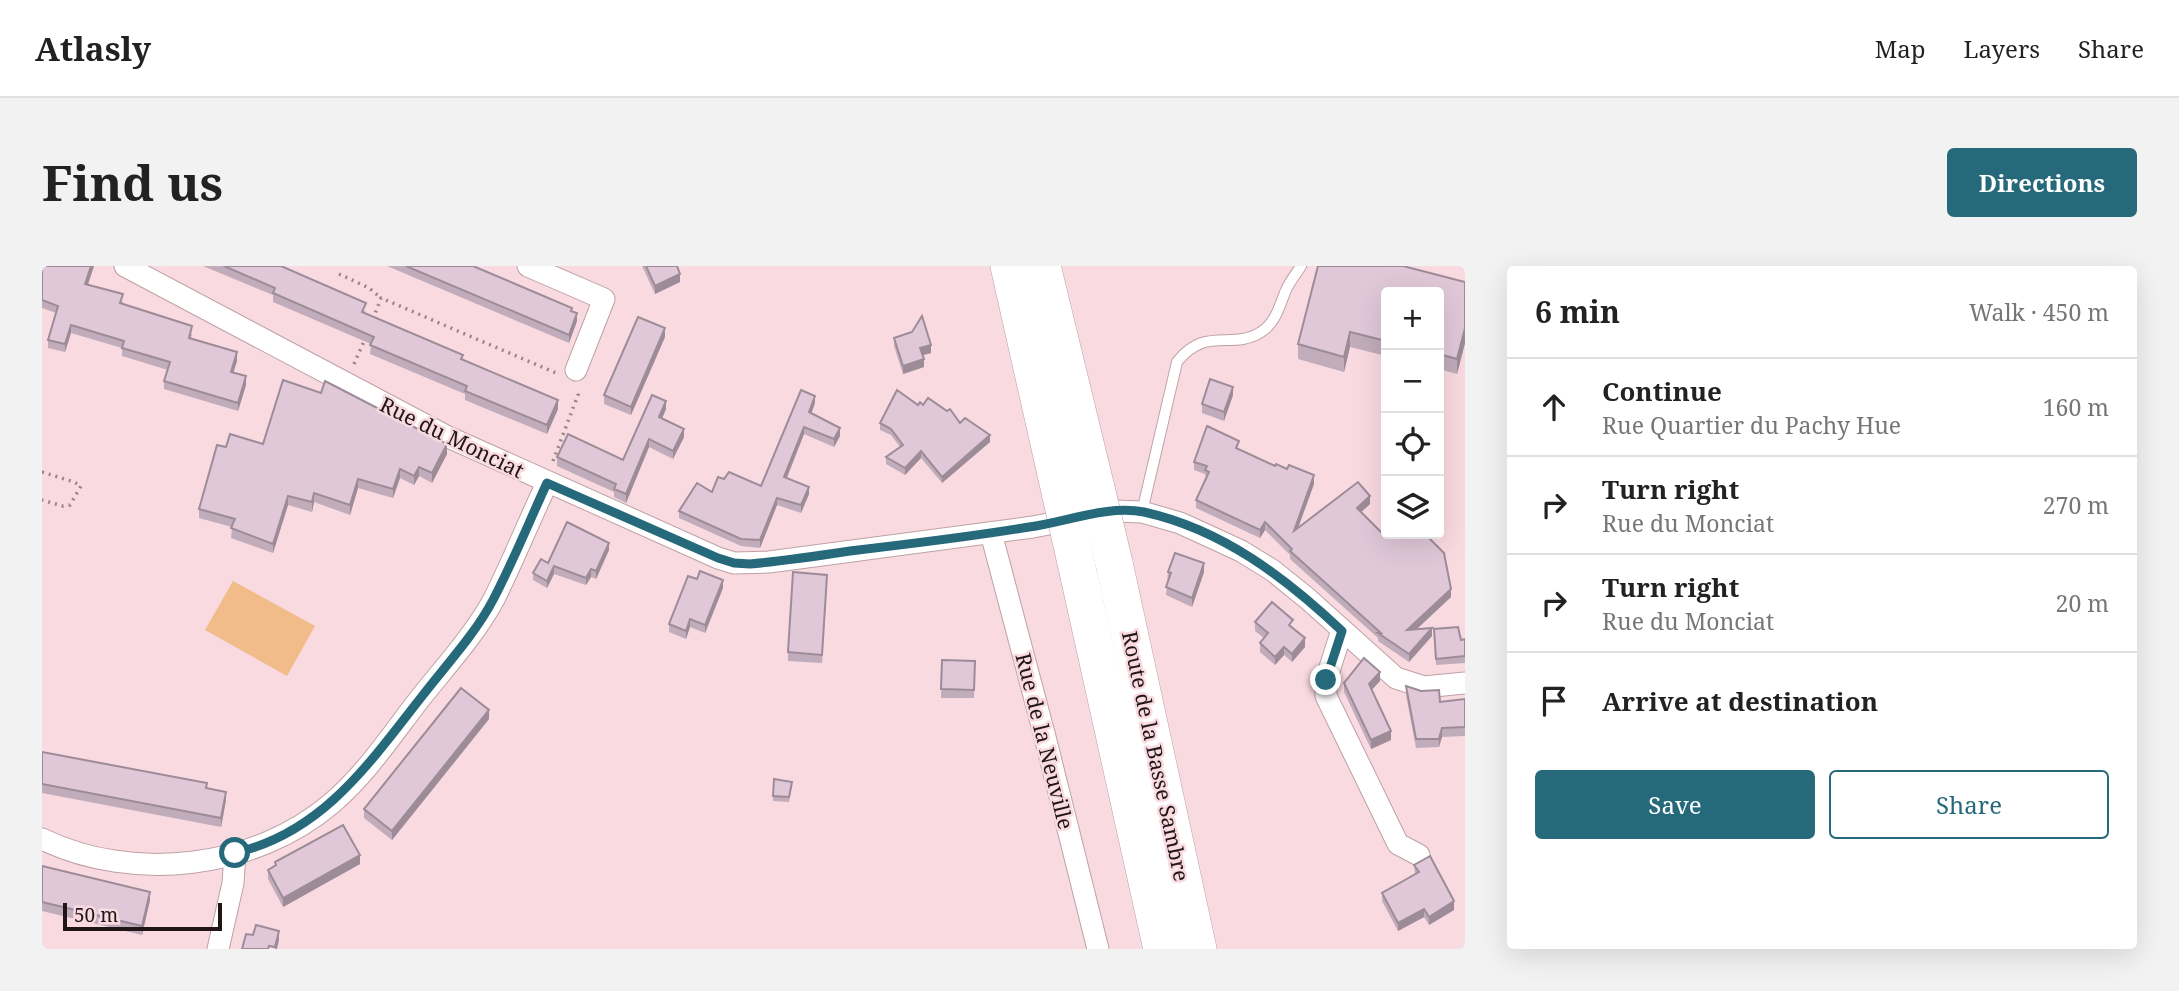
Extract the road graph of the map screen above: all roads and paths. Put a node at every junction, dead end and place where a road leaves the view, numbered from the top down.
1 (125, 266) edge
2 (528, 266) edge
3 (1009, 266) edge
4 (1042, 266) edge
5 (1301, 266) edge
6 (157, 273) edge
7 (339, 274) dead end
8 (381, 298) junction
9 (371, 323) edge
10 (366, 335) edge
11 (576, 370) junction
12 (346, 384) junction
13 (42, 472) edge
14 (547, 483) junction
15 (42, 500) edge
16 (1143, 512) junction
17 (991, 533) junction
18 (1342, 631) junction
19 (1465, 683) edge
20 (42, 839) edge
21 (235, 853) junction
22 (1419, 855) dead end
23 (218, 949) edge
24 (1098, 949) edge
25 (1162, 949) edge
26 (1198, 949) edge

1 - 6 street, Rue du Monciat
2 - 11 street
3 - 25 highway, Route de la Basse Sambre, bridge
4 - 26 highway, Route de la Basse Sambre, bridge
5 - 16 lane
6 - 12 street, Rue du Monciat
7 - 8 path
8 - 9 path
8 - 11 path
10 - 12 path
11 - 14 path
12 - 14 street, Rue du Monciat
13 - 15 path
14 - 17 street, Rue du Monciat
14 - 21 street
16 - 17 street, Rue du Monciat
16 - 18 street, Rue du Monciat
17 - 24 street, Rue de la Neuville
18 - 19 street, Rue du Monciat
18 - 22 street
20 - 21 street
21 - 23 street

